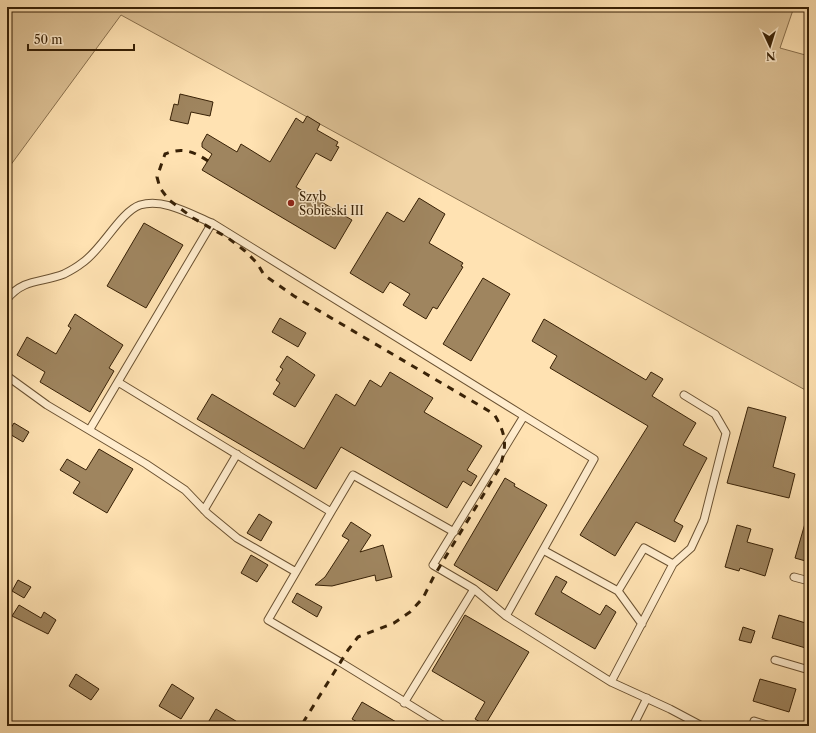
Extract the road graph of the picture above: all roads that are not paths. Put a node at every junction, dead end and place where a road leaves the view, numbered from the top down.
1 (212, 223) junction
2 (7, 299) edge
3 (7, 376) edge
4 (118, 382) junction
5 (684, 395) dead end
6 (524, 416) junction
7 (90, 429) junction
8 (237, 454) junction
9 (204, 510) junction
10 (331, 512) junction
11 (454, 532) junction
12 (543, 550) junction
13 (673, 564) junction
14 (296, 572) junction
15 (794, 577) dead end
16 (809, 582) edge
17 (474, 590) junction
18 (618, 591) junction
19 (506, 616) junction
20 (642, 624) junction
21 (775, 660) dead end
22 (809, 670) edge
23 (612, 682) junction
24 (647, 698) junction
25 (404, 703) junction
26 (754, 721) dead end
27 (444, 726) edge
28 (633, 726) edge
29 (702, 726) edge
30 (770, 726) edge

1 - 2 lane
1 - 4 lane
1 - 6 lane
3 - 7 lane
4 - 7 lane
4 - 8 lane
5 - 13 lane
6 - 11 lane
6 - 12 lane
7 - 9 lane
8 - 9 lane
8 - 10 lane
9 - 14 lane
10 - 11 lane
10 - 14 lane
11 - 17 lane
12 - 18 lane
12 - 19 lane
13 - 18 lane
13 - 20 lane
14 - 25 lane
15 - 16 lane
17 - 19 lane
17 - 25 lane
18 - 20 lane
19 - 23 lane
20 - 23 lane
21 - 22 lane
23 - 24 lane
24 - 28 lane
24 - 29 lane
25 - 27 lane
26 - 30 lane

